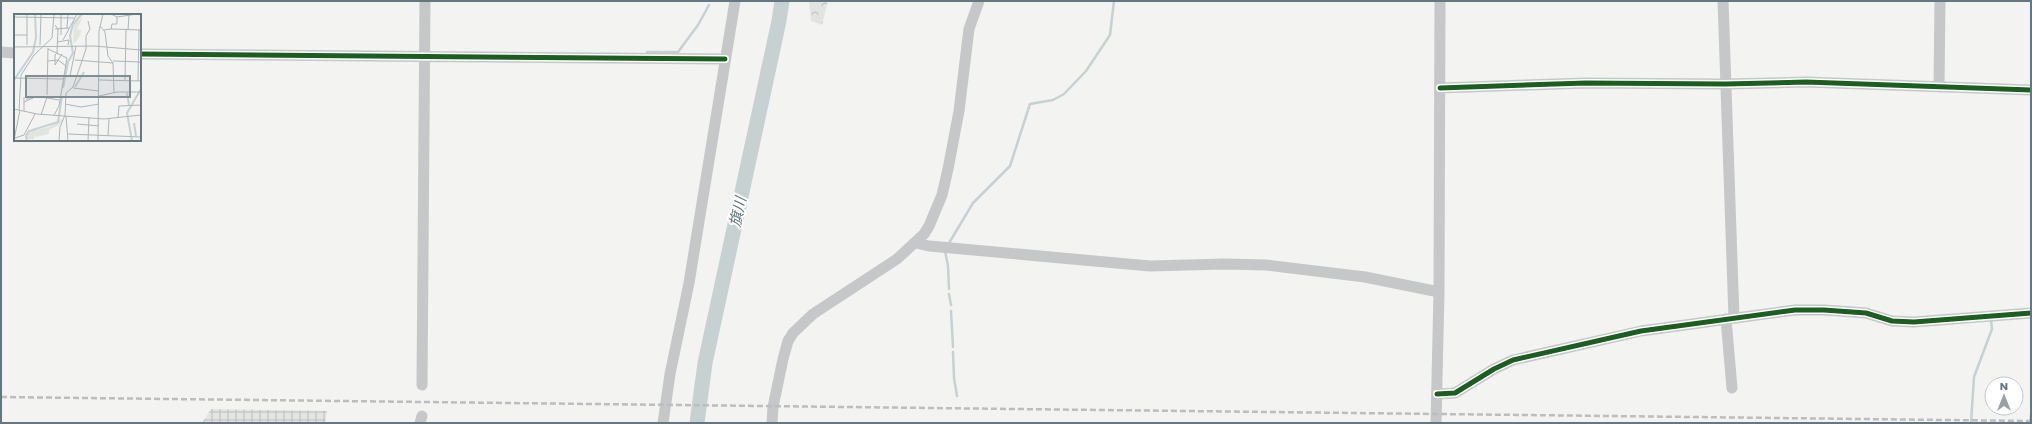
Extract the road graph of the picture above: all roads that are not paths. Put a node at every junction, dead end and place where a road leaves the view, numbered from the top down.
1 (425, 1) edge
2 (735, 1) edge
3 (979, 1) edge
4 (1440, 1) edge
5 (1723, 1) edge
6 (1940, 1) edge
7 (1, 52) edge
8 (14, 53) edge
9 (141, 54) edge
10 (425, 55) junction
11 (725, 59) junction
12 (1725, 84) junction
13 (1939, 87) junction
14 (1440, 88) junction
15 (2031, 90) edge
16 (916, 243) junction
17 (1439, 292) junction
18 (2031, 312) edge
19 (1730, 318) junction
20 (422, 385) dead end
21 (1732, 388) dead end
22 (1436, 394) junction
23 (663, 423) edge
24 (772, 423) edge
25 (1436, 423) edge

1 - 10 street
2 - 11 street
3 - 16 street
4 - 14 street
5 - 12 street
6 - 13 street
7 - 8 street
9 - 10 street
10 - 11 street
10 - 20 street
11 - 23 street
12 - 13 street
12 - 14 street
12 - 19 street
13 - 15 street
14 - 17 street
16 - 17 street
16 - 24 street
17 - 22 street
18 - 19 street
19 - 21 street
19 - 22 street
22 - 25 street

